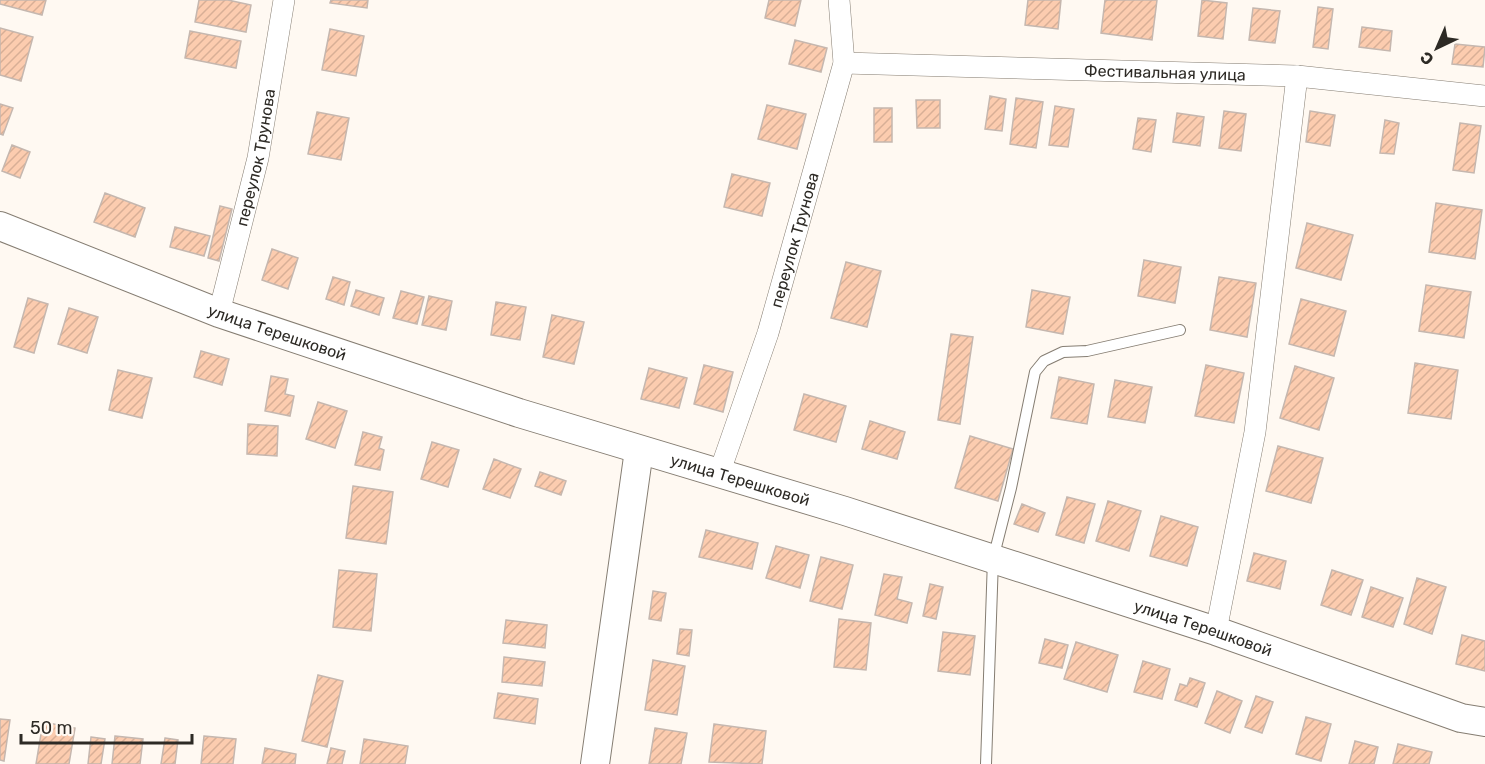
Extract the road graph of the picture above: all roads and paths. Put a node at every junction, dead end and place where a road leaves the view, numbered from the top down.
1 (284, 0) edge
2 (838, 0) edge
3 (844, 63) junction
4 (1297, 76) junction
5 (1485, 96) edge
6 (0, 226) edge
7 (219, 313) junction
8 (1180, 330) dead end
9 (639, 450) junction
10 (719, 474) junction
11 (993, 559) junction
12 (1216, 631) junction
13 (1485, 722) edge
14 (595, 764) edge
15 (986, 764) edge

1 - 7 street, переулок Трунова
2 - 3 street, переулок Трунова
3 - 4 street, Фестивальная улица
3 - 10 street, переулок Трунова
4 - 5 street, Фестивальная улица
4 - 12 street
6 - 7 street, улица Терешковой
7 - 9 street, улица Терешковой
8 - 11 lane
9 - 10 street, улица Терешковой
9 - 14 street
10 - 11 street, улица Терешковой
11 - 12 street, улица Терешковой
11 - 15 lane
12 - 13 street, улица Терешковой

